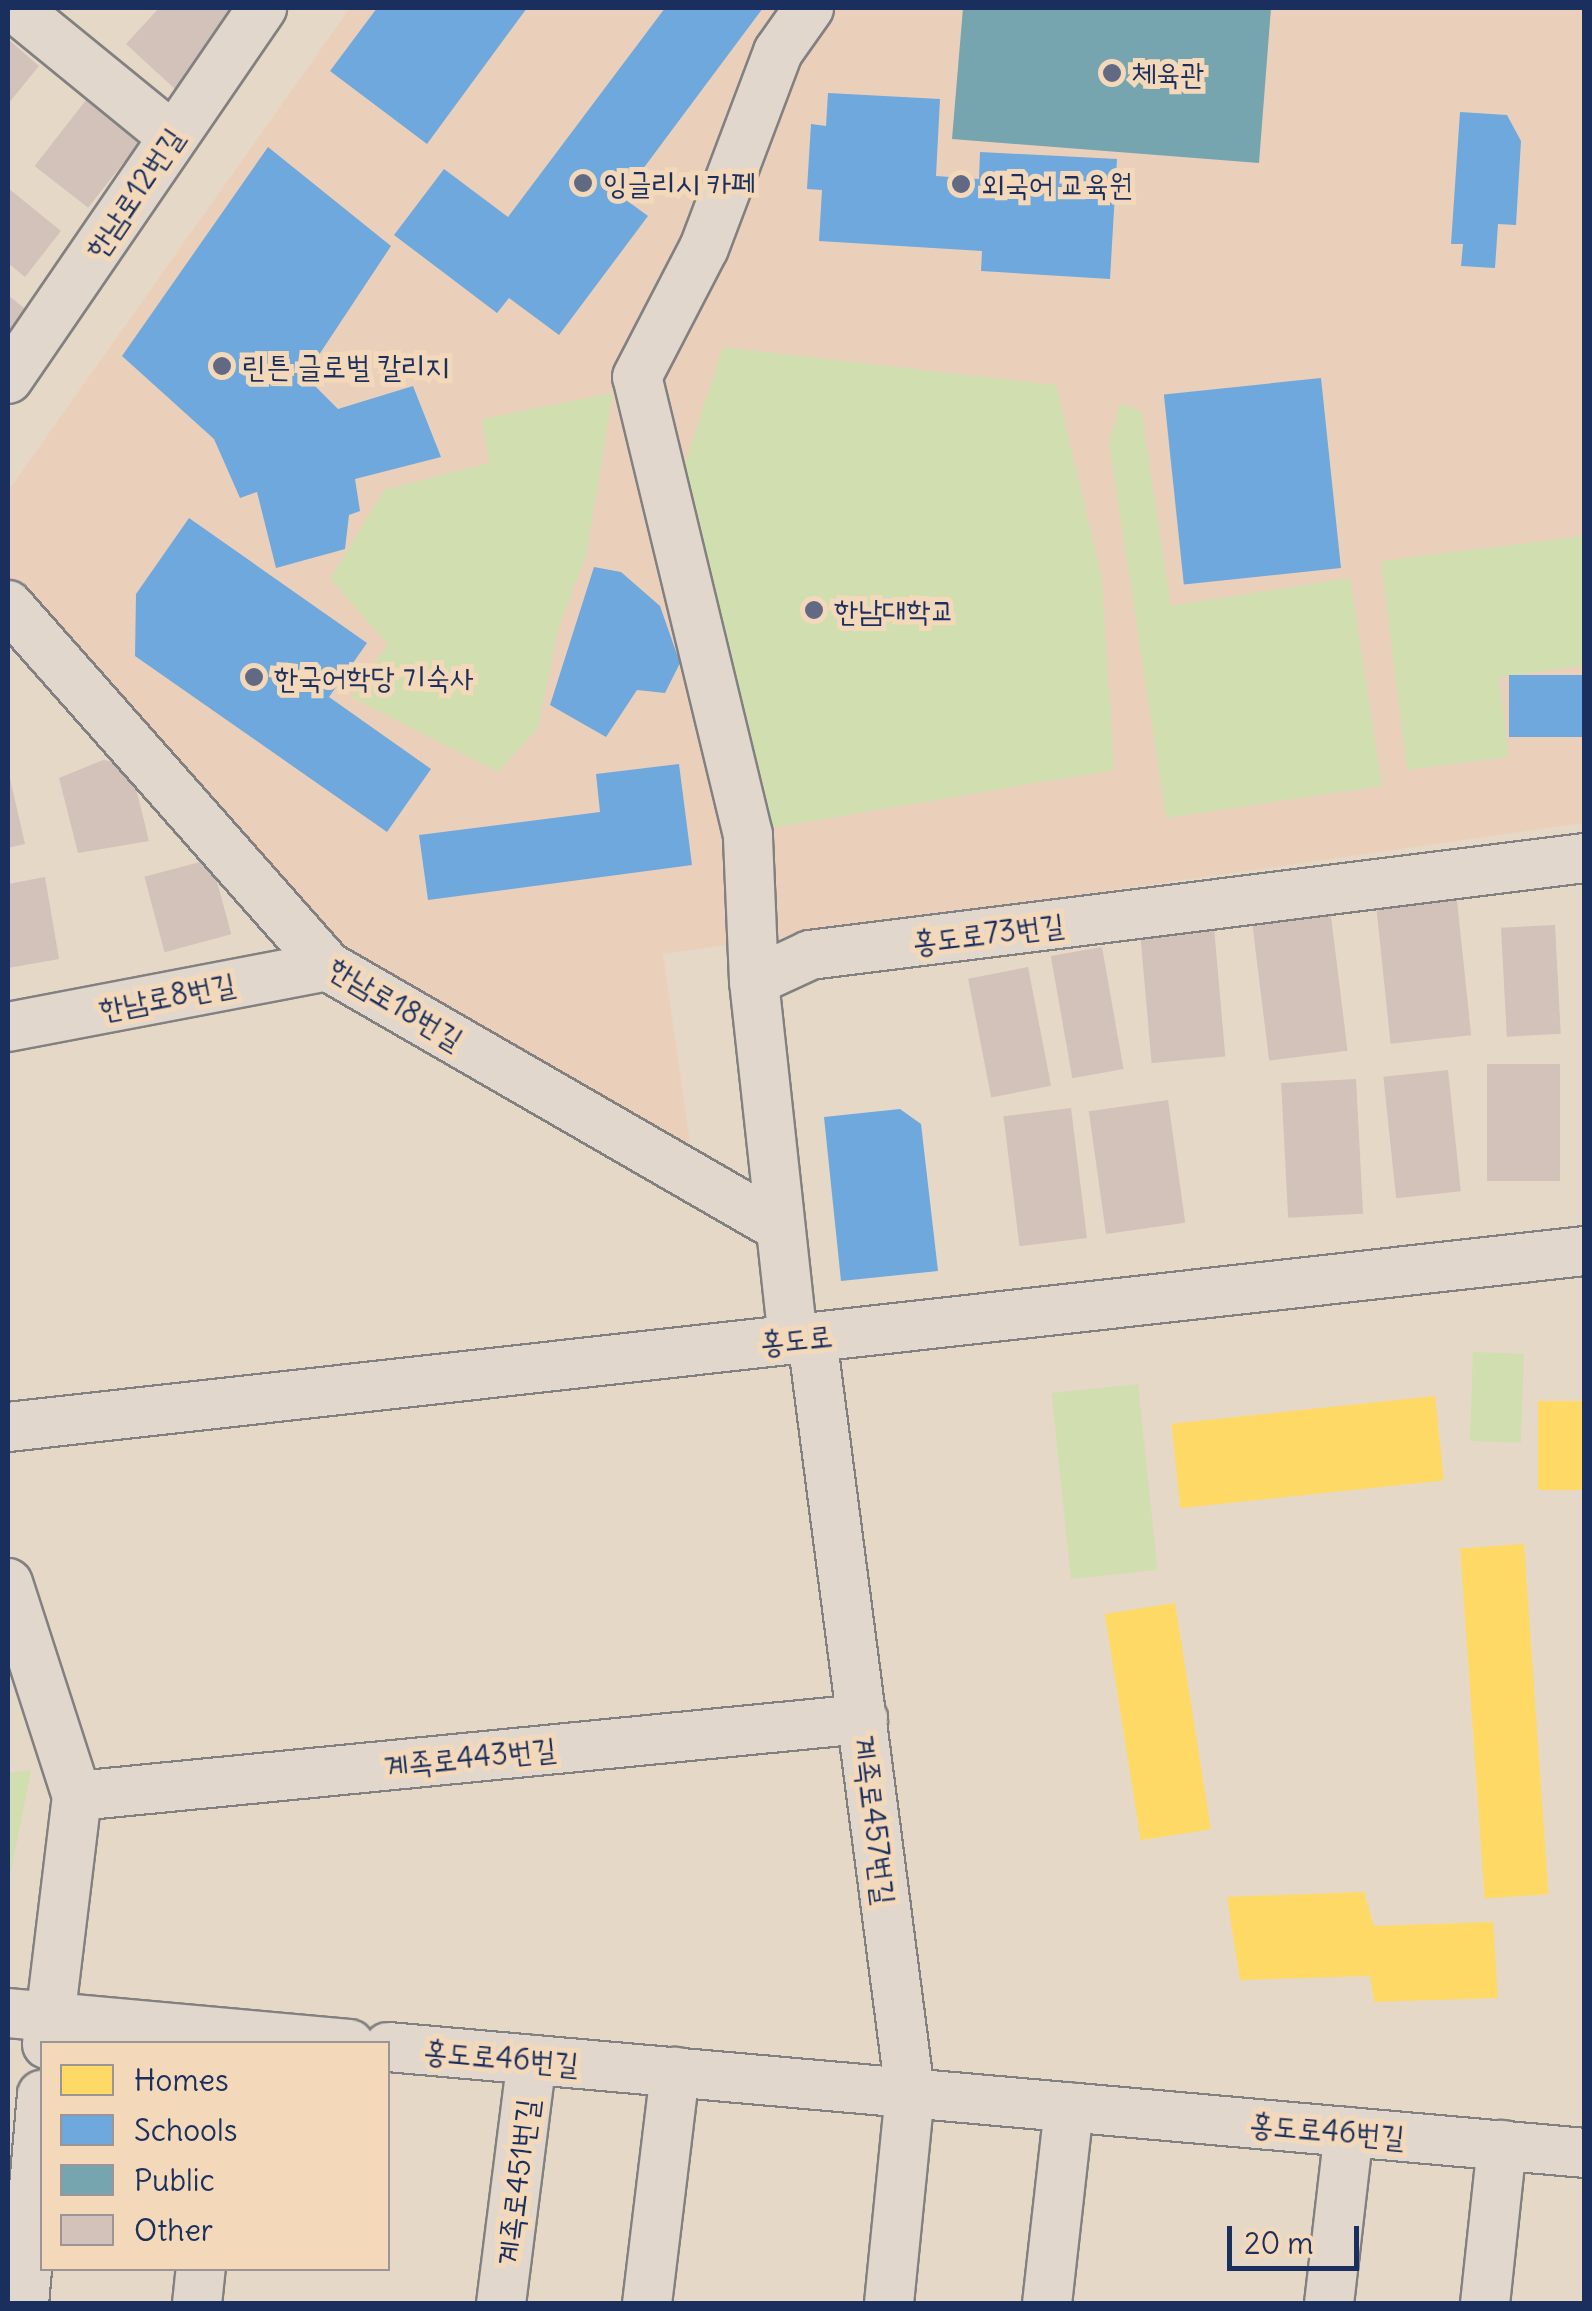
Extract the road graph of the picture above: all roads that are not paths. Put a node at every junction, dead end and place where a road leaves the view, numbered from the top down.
1 (15, 8) edge
2 (262, 8) edge
3 (809, 8) edge
4 (172, 136) junction
5 (8, 379) edge
6 (8, 605) edge
7 (1584, 858) edge
8 (327, 966) junction
9 (754, 982) junction
10 (8, 1027) edge
11 (776, 1225) junction
12 (1584, 1252) edge
13 (803, 1339) junction
14 (8, 1427) edge
15 (8, 1583) edge
16 (863, 1718) junction
17 (78, 1796) junction
18 (35, 2025) edge
19 (226, 2038) edge
20 (288, 2041) edge
21 (390, 2047) edge
22 (532, 2060) junction
23 (675, 2072) junction
24 (910, 2093) junction
25 (1069, 2107) junction
26 (40, 2118) edge
27 (1350, 2132) junction
28 (1502, 2145) junction
29 (1584, 2152) edge
30 (200, 2271) edge
31 (24, 2304) edge
32 (197, 2304) edge
33 (501, 2304) edge
34 (647, 2304) edge
35 (890, 2304) edge
36 (1047, 2304) edge
37 (1329, 2304) edge
38 (1485, 2304) edge

1 - 4 street
2 - 4 street, 한남로12번길
3 - 9 street
4 - 5 street, 한남로12번길
6 - 8 street, 한남로18번길
7 - 9 street, 홍도로73번길
8 - 10 street, 한남로8번길
8 - 11 street, 한남로18번길
9 - 11 street
11 - 13 street
12 - 13 street, 홍도로
13 - 14 street, 홍도로
13 - 16 street, 계족로457번길
15 - 17 street
16 - 17 street, 계족로443번길
16 - 24 street, 계족로457번길
17 - 18 street
18 - 19 street
19 - 20 street
21 - 22 street, 홍도로46번길
22 - 23 street, 홍도로46번길
22 - 33 street, 계족로451번길
23 - 24 street, 홍도로46번길
23 - 34 street
24 - 25 street, 홍도로46번길
24 - 35 street, 계족로457번길
25 - 27 street, 홍도로46번길
25 - 36 street
26 - 31 street
27 - 28 street, 홍도로46번길
27 - 37 street
28 - 29 street, 홍도로46번길
28 - 38 street
30 - 32 street

